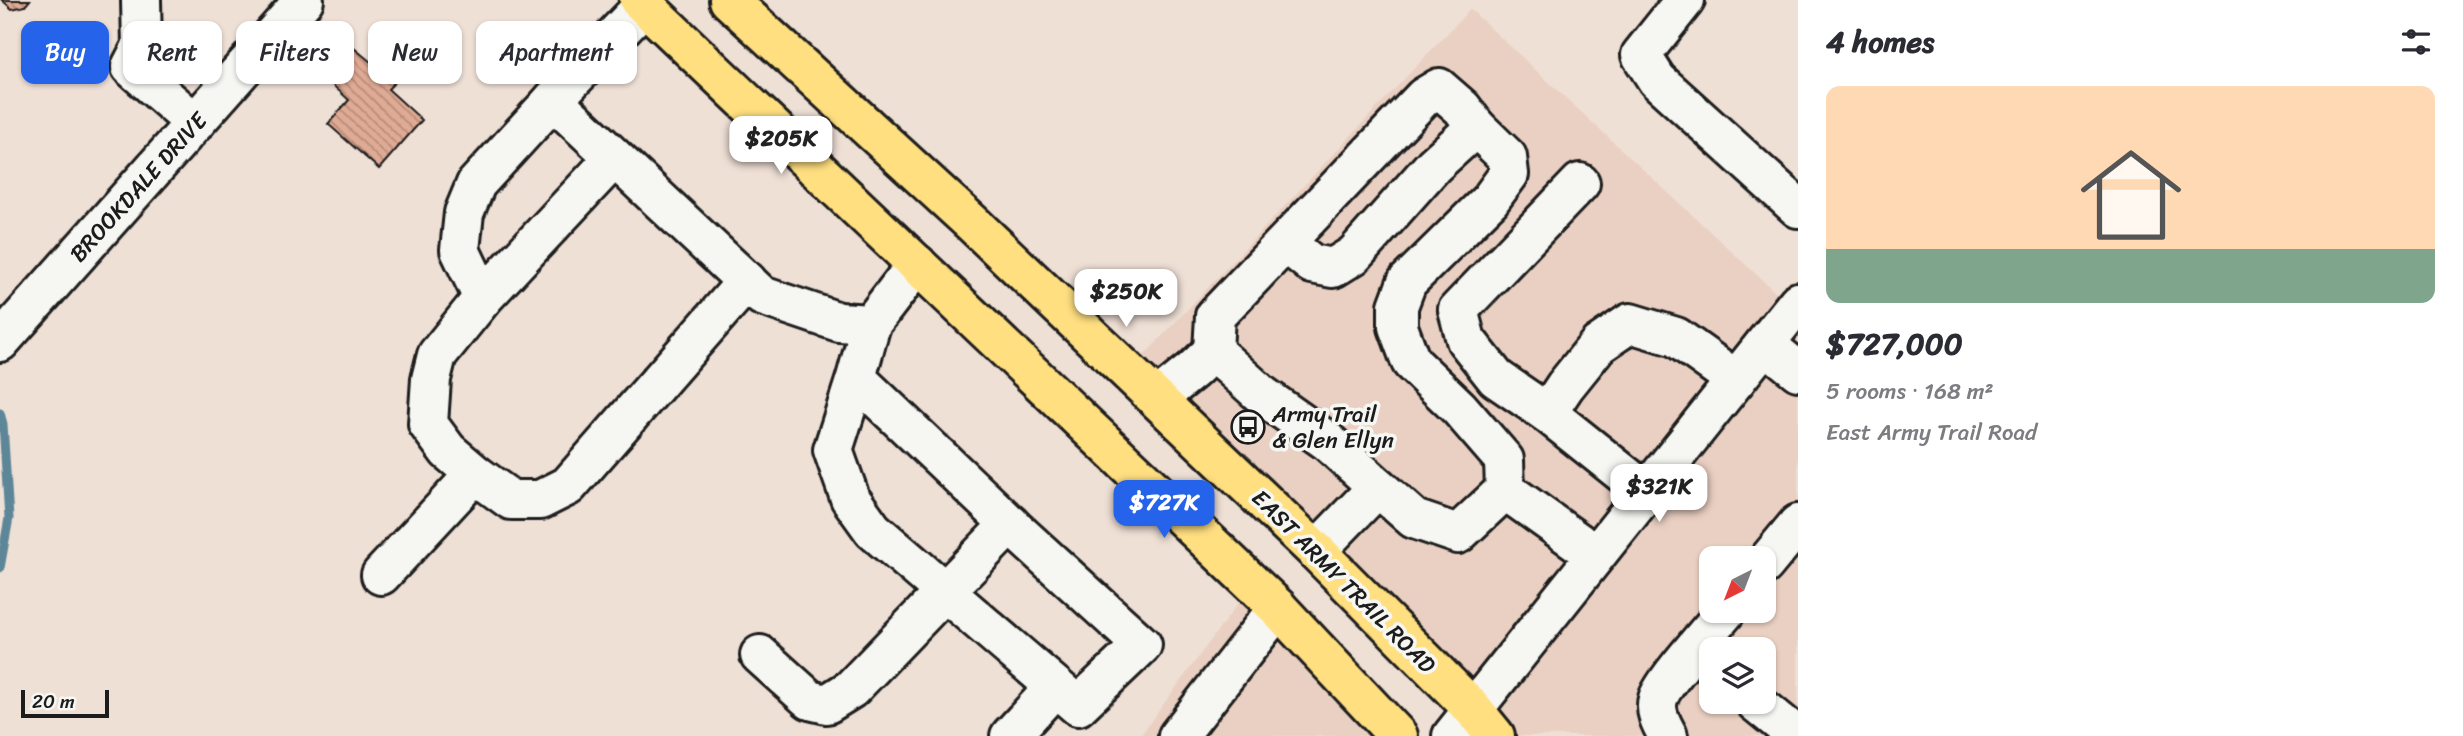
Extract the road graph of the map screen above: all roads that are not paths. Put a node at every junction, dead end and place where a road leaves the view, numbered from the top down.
1 (141, 0) edge
2 (304, 0) edge
3 (729, 0) edge
4 (1685, 0) edge
5 (641, 2) edge
6 (553, 100) junction
7 (195, 123) junction
8 (1476, 127) junction
9 (614, 158) junction
10 (1580, 183) dead end
11 (1798, 208) edge
12 (1286, 243) junction
13 (917, 264) junction
14 (747, 281) junction
15 (483, 298) junction
16 (1798, 302) edge
17 (872, 324) junction
18 (0, 342) edge
19 (1765, 344) junction
20 (1213, 351) junction
21 (1798, 371) edge
22 (856, 378) junction
23 (1736, 380) junction
24 (1157, 399) junction
25 (1547, 413) junction
26 (475, 474) junction
27 (1378, 487) junction
28 (1505, 490) junction
29 (1646, 492) junction
30 (1010, 524) junction
31 (1798, 524) edge
32 (1316, 551) junction
33 (1776, 551) edge
34 (1596, 555) junction
35 (381, 575) dead end
36 (944, 591) junction
37 (1278, 608) junction
38 (760, 655) dead end
39 (1699, 662) edge
40 (1055, 687) junction
41 (1770, 714) edge
42 (1473, 727) edge
43 (1010, 736) edge
44 (1178, 736) edge
45 (1398, 736) edge
46 (1668, 736) edge
47 (1797, 736) edge

1 - 7 street
2 - 7 street, BROOKDALE DRIVE
3 - 24 main road, EAST ARMY TRAIL ROAD
4 - 11 street
5 - 6 street
5 - 13 main road
6 - 9 street
6 - 15 street
7 - 18 street, BROOKDALE DRIVE
8 - 12 street
8 - 12 street
8 - 28 street
9 - 14 street
9 - 15 street
10 - 25 street
12 - 20 street
13 - 17 street
13 - 37 main road
14 - 17 street
14 - 26 street
15 - 26 street
16 - 19 street
17 - 22 street
19 - 21 street
19 - 23 street
20 - 24 street
20 - 27 street
22 - 30 street
22 - 36 street
23 - 25 street
23 - 29 street
24 - 32 main road, EAST ARMY TRAIL ROAD
25 - 29 street
26 - 35 street
27 - 28 street
27 - 32 street
28 - 34 street
29 - 34 street
30 - 36 street
30 - 40 street
31 - 33 street
32 - 42 main road, EAST ARMY TRAIL ROAD
34 - 42 street
36 - 38 street
36 - 40 street
37 - 44 street
37 - 45 main road
39 - 46 street
40 - 43 street
41 - 47 street

